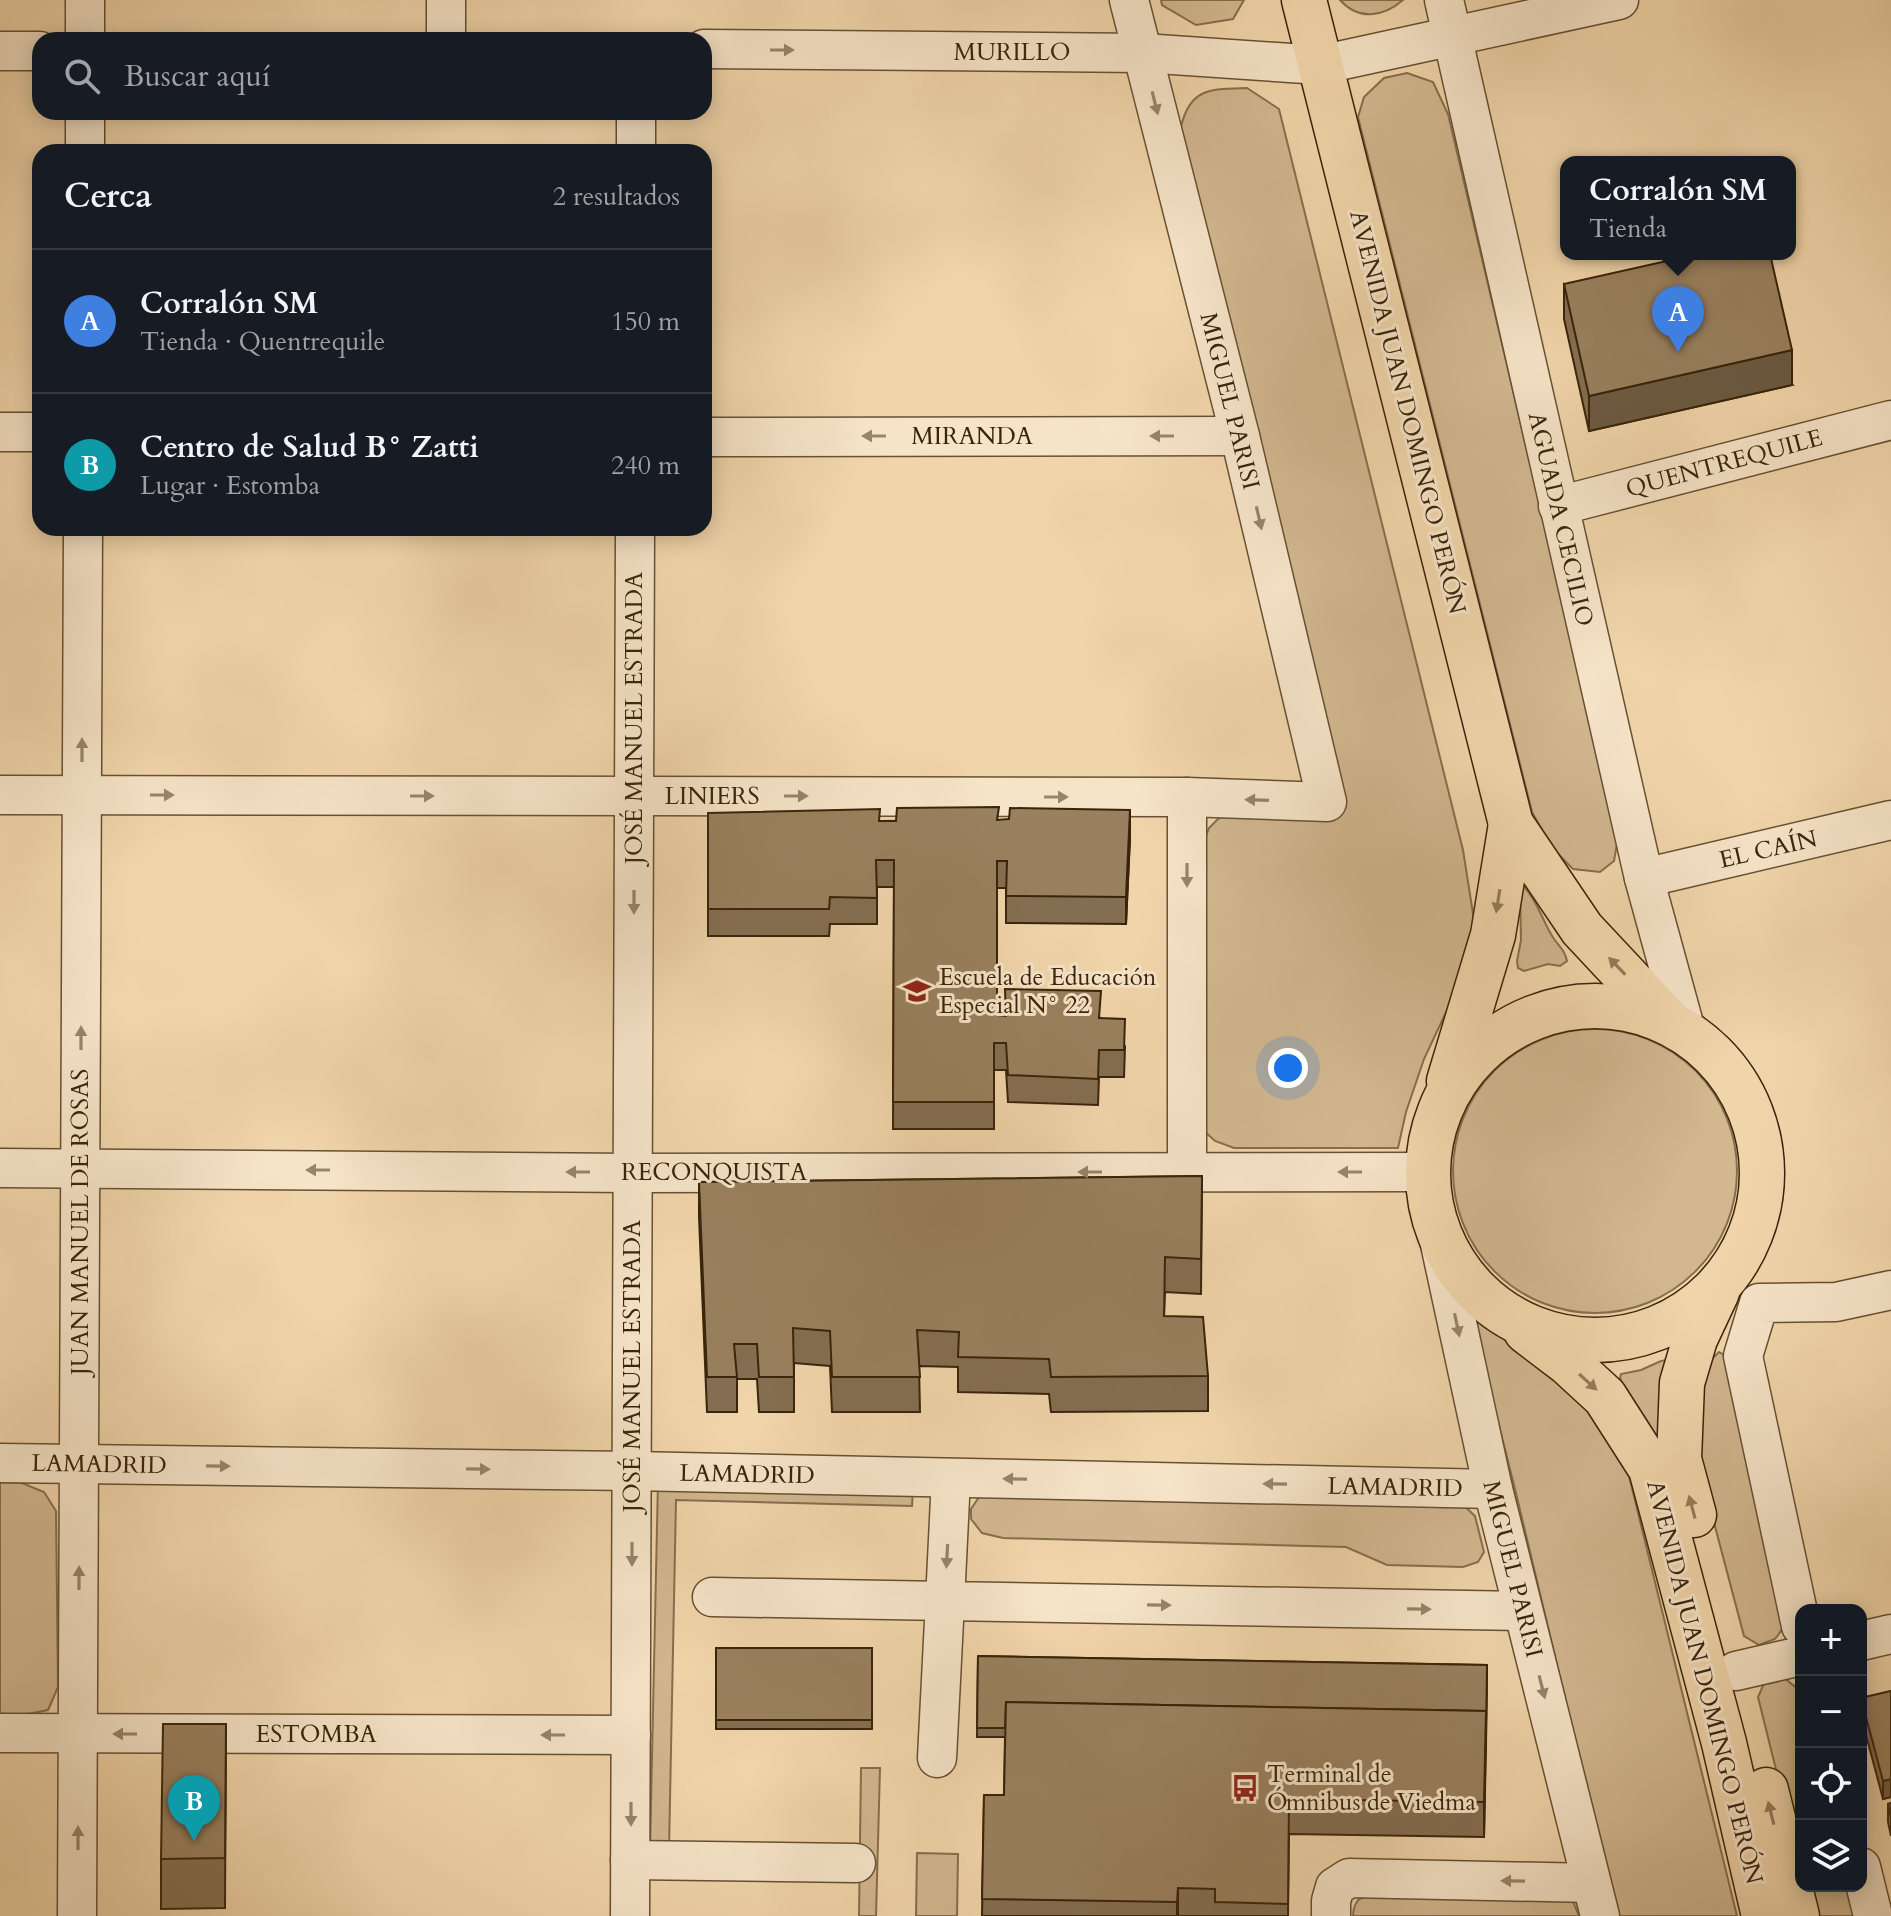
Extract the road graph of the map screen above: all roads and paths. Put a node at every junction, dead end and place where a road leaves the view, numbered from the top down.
1 (85, 0) edge
2 (446, 0) edge
3 (1129, 0) edge
4 (1304, 0) edge
5 (1619, 0) edge
6 (1448, 18) edge
7 (85, 32) edge
8 (446, 32) edge
9 (712, 49) edge
10 (0, 51) edge
11 (32, 51) edge
12 (1143, 53) junction
13 (1320, 65) junction
14 (85, 120) edge
15 (636, 120) edge
16 (85, 144) edge
17 (636, 144) edge
18 (1891, 420) edge
19 (0, 432) edge
20 (32, 432) edge
21 (1240, 436) junction
22 (712, 437) edge
23 (1558, 506) junction
24 (83, 536) edge
25 (635, 536) edge
26 (0, 795) edge
27 (82, 795) junction
28 (634, 796) junction
29 (1187, 797) junction
30 (1327, 802) joint
31 (1891, 820) edge
32 (1511, 824) junction
33 (1644, 878) junction
34 (1679, 1029) junction
35 (1442, 1104) junction
36 (0, 1168) edge
37 (80, 1169) junction
38 (1187, 1172) junction
39 (1428, 1172) junction
40 (633, 1173) junction
41 (1435, 1221) junction
42 (1721, 1285) junction
43 (1891, 1290) edge
44 (1506, 1315) junction
45 (0, 1463) edge
46 (79, 1464) junction
47 (632, 1471) junction
48 (951, 1478) junction
49 (1493, 1489) junction
50 (712, 1597) dead end
51 (945, 1601) junction
52 (1796, 1604) edge
53 (1523, 1611) junction
54 (1891, 1634) edge
55 (1867, 1640) edge
56 (1795, 1657) edge
57 (1736, 1671) junction
58 (0, 1733) edge
59 (78, 1734) junction
60 (631, 1735) junction
61 (1724, 1743) junction
62 (937, 1758) dead end
63 (630, 1860) junction
64 (856, 1863) dead end
65 (1867, 1892) edge
66 (1596, 1899) edge
67 (77, 1916) edge
68 (630, 1916) edge
69 (1331, 1916) edge
70 (1749, 1916) edge
71 (1764, 1916) edge
72 (1797, 1916) edge
73 (1873, 1916) edge

1 - 7 street
2 - 8 street
3 - 12 street, MIGUEL PARISI
4 - 13 main road, AVENIDA JUAN DOMINGO PERÓN
5 - 6 street, MURILLO
6 - 13 street, MURILLO
6 - 23 street, AGUADA CECILIO
9 -> 12 street, MURILLO
10 - 11 street
12 - 13 street, MURILLO
12 -> 21 street, MIGUEL PARISI
13 - 32 main road, AVENIDA JUAN DOMINGO PERÓN
14 - 16 street
15 - 17 street
18 - 23 street, QUENTREQUILE
19 - 20 street
21 -> 22 street, MIRANDA
21 -> 30 street, MIGUEL PARISI
23 - 33 street, AGUADA CECILIO
27 -> 24 street, JUAN MANUEL DE ROSAS
25 - 28 street, JOSÉ MANUEL ESTRADA
26 - 27 street, LINIERS
27 -> 28 street, LINIERS
37 -> 27 street, JUAN MANUEL DE ROSAS
28 -> 29 street, LINIERS
28 -> 40 street, JOSÉ MANUEL ESTRADA
30 -> 29 street, LINIERS
29 -> 38 street
31 - 33 street, EL CAÍN
34 -> 32 main road, AVENIDA JUAN DOMINGO PERÓN
32 -> 35 main road, AVENIDA JUAN DOMINGO PERÓN
33 - 34 street, AGUADA CECILIO
34 - 35 main road, AVENIDA JUAN DOMINGO PERÓN
34 - 42 main road, AVENIDA JUAN DOMINGO PERÓN
35 - 39 main road, AVENIDA JUAN DOMINGO PERÓN
36 - 37 street, RECONQUISTA
40 -> 37 street, RECONQUISTA
37 - 46 street, JUAN MANUEL DE ROSAS
39 -> 38 street, RECONQUISTA
38 -> 40 street, RECONQUISTA
39 - 41 main road, AVENIDA JUAN DOMINGO PERÓN
40 - 47 street, JOSÉ MANUEL ESTRADA
41 - 44 main road, AVENIDA JUAN DOMINGO PERÓN
41 -> 49 street, MIGUEL PARISI
42 - 44 main road, AVENIDA JUAN DOMINGO PERÓN
57 -> 42 main road, AVENIDA JUAN DOMINGO PERÓN
43 - 52 street
44 -> 61 main road, AVENIDA JUAN DOMINGO PERÓN
45 - 46 street, LAMADRID
46 -> 47 street, LAMADRID
59 -> 46 street, JUAN MANUEL DE ROSAS
47 - 48 street, LAMADRID
47 -> 60 street, JOSÉ MANUEL ESTRADA
49 -> 48 street, LAMADRID
48 -> 51 street
49 - 53 street, MIGUEL PARISI
50 - 51 street
51 -> 53 street
51 - 62 street
53 -> 66 street, MIGUEL PARISI
54 - 55 street
56 - 57 street
72 -> 57 main road, AVENIDA JUAN DOMINGO PERÓN
58 - 59 street, ESTOMBA
60 -> 59 street, ESTOMBA
67 -> 59 street, JUAN MANUEL DE ROSAS
60 -> 63 street, JOSÉ MANUEL ESTRADA
61 - 70 main road
61 - 71 main road, AVENIDA JUAN DOMINGO PERÓN
63 - 64 street
63 - 68 street, JOSÉ MANUEL ESTRADA
65 - 73 street
66 -> 69 street

